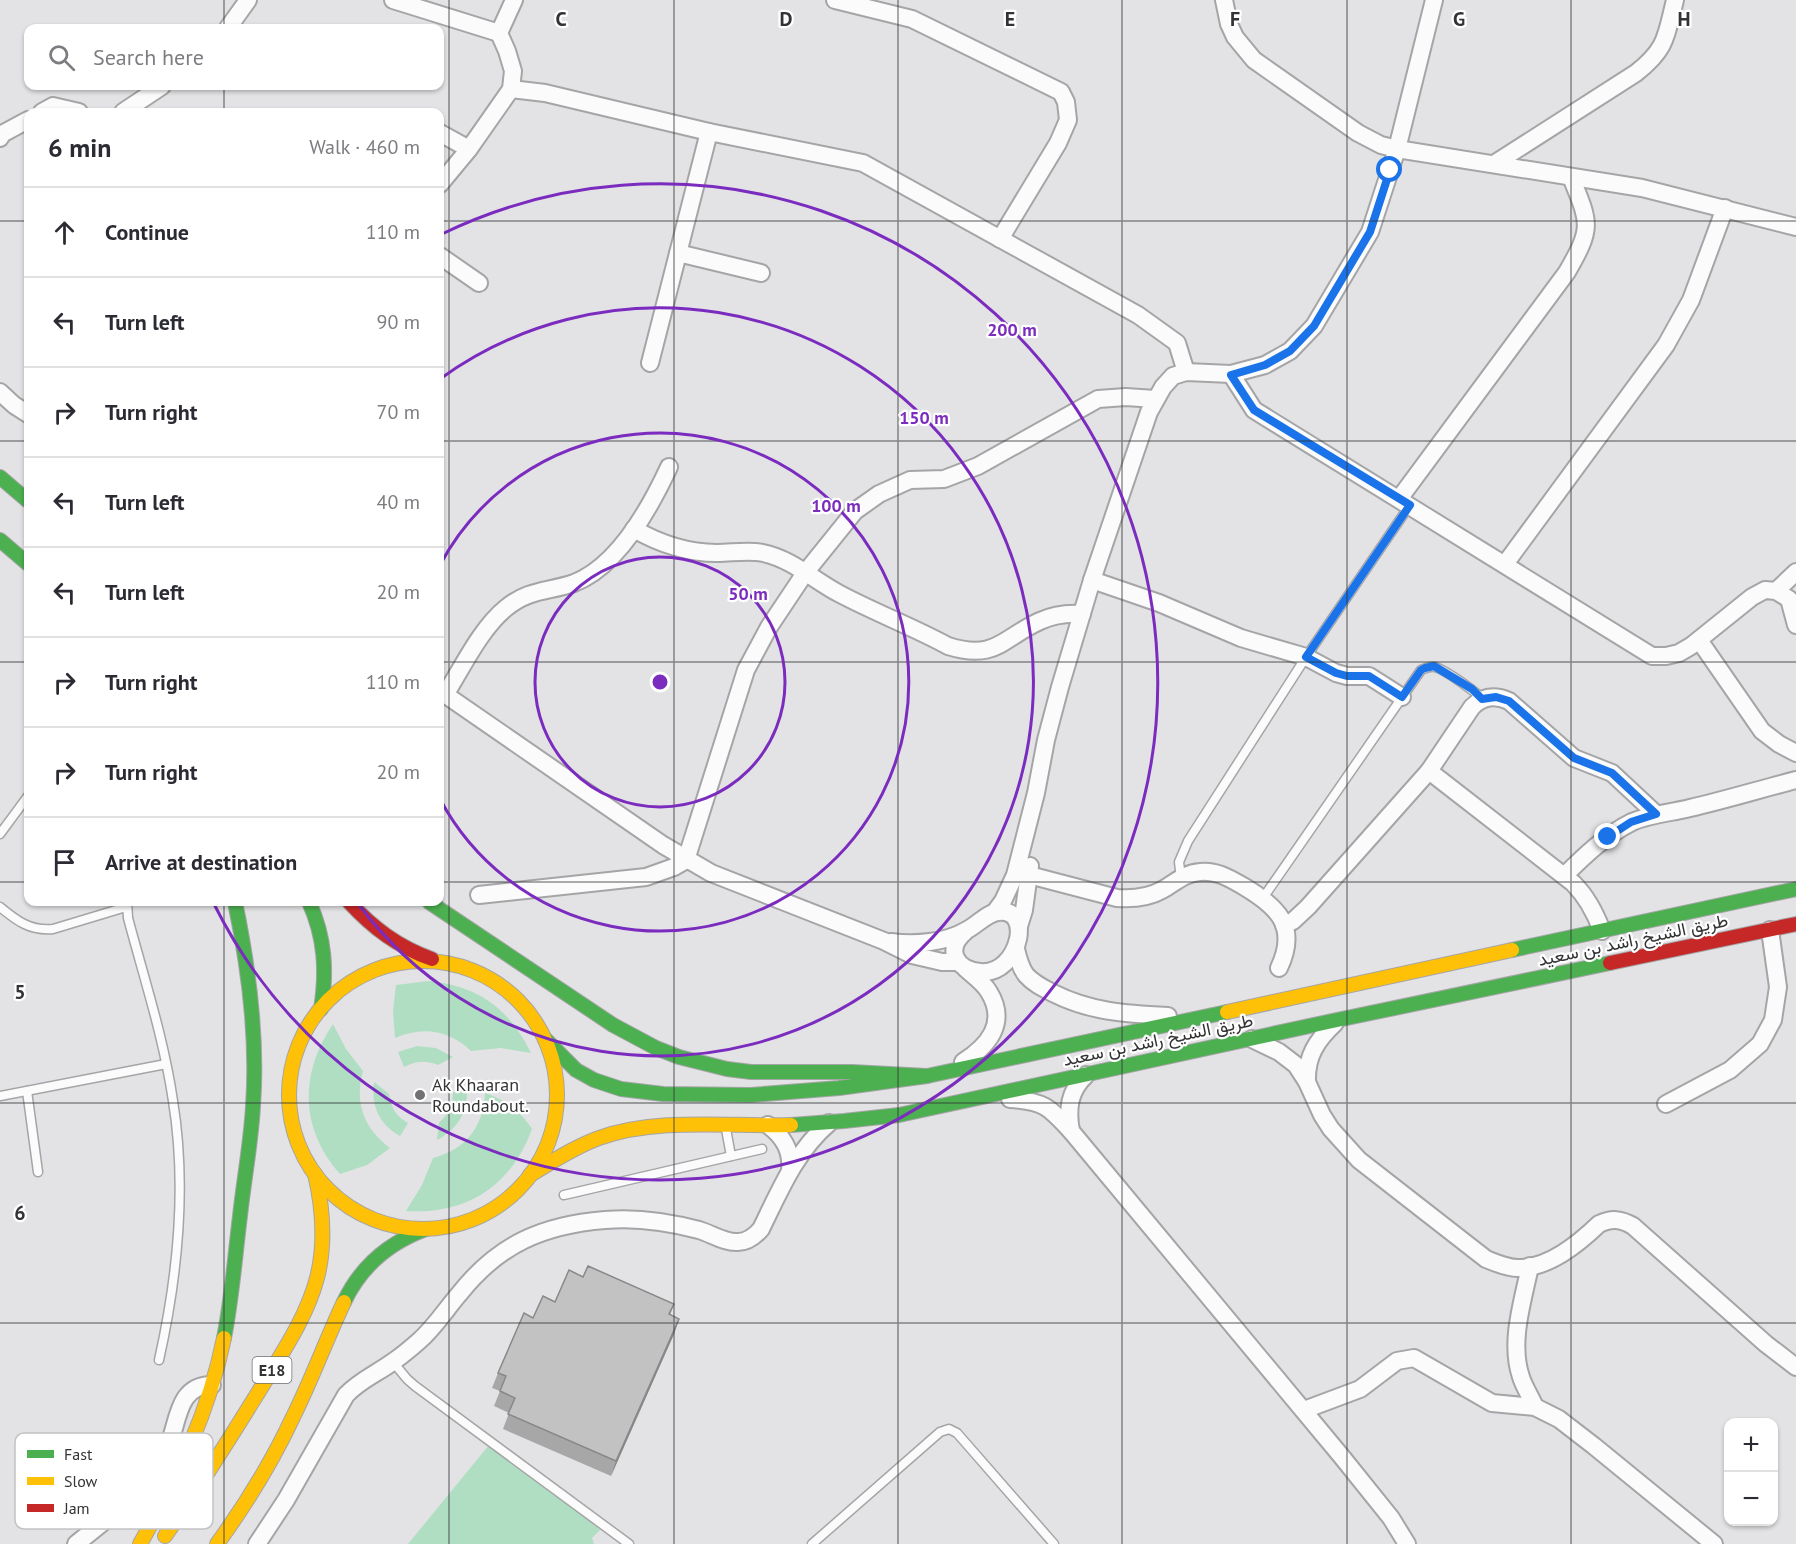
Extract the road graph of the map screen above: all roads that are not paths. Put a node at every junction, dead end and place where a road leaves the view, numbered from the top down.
1 (248, 0) edge
2 (393, 0) edge
3 (514, 0) edge
4 (835, 0) edge
5 (1224, 0) edge
6 (1434, 0) edge
7 (1675, 0) edge
8 (231, 24) edge
9 (500, 33) junction
10 (511, 89) junction
11 (156, 90) edge
12 (129, 108) edge
13 (24, 122) edge
14 (709, 132) junction
15 (444, 135) edge
16 (0, 138) edge
17 (469, 149) junction
18 (1397, 149) junction
19 (1494, 164) junction
20 (1571, 177) junction
21 (444, 179) edge
22 (1725, 208) junction
23 (1796, 227) edge
24 (1000, 239) junction
25 (678, 253) junction
26 (444, 259) edge
27 (761, 273) dead end
28 (479, 283) dead end
29 (650, 363) dead end
30 (1186, 372) junction
31 (1231, 375) junction
32 (0, 392) edge
33 (1155, 399) junction
34 (24, 411) edge
35 (669, 467) dead end
36 (0, 477) edge
37 (24, 498) edge
38 (1404, 502) junction
39 (634, 529) junction
40 (0, 540) edge
41 (24, 561) edge
42 (1505, 564) junction
43 (1796, 572) edge
44 (805, 573) junction
45 (1092, 580) junction
46 (1776, 591) junction
47 (1082, 614) junction
48 (1796, 625) edge
49 (1699, 640) junction
50 (1306, 657) junction
51 (444, 690) edge
52 (444, 694) edge
53 (1402, 697) junction
54 (1482, 699) junction
55 (1796, 753) edge
56 (1430, 771) junction
57 (1796, 780) edge
58 (1036, 793) junction
59 (24, 801) edge
60 (1656, 814) junction
61 (0, 834) edge
62 (686, 860) junction
63 (1029, 875) junction
64 (1564, 876) junction
65 (1181, 878) junction
66 (1796, 889) edge
67 (479, 895) dead end
68 (1263, 898) junction
69 (121, 906) edge
70 (127, 906) edge
71 (236, 906) edge
72 (311, 906) edge
73 (353, 906) edge
74 (435, 906) edge
75 (0, 907) edge
76 (995, 912) junction
77 (1796, 924) edge
78 (1284, 925) junction
79 (1019, 926) junction
80 (1770, 930) junction
81 (1602, 931) junction
82 (965, 932) junction
83 (884, 940) junction
84 (1016, 949) junction
85 (440, 962) junction
86 (961, 964) junction
87 (1278, 968) dead end
88 (321, 1009) junction
89 (1199, 1017) junction
90 (1338, 1020) junction
91 (545, 1039) junction
92 (1251, 1039) junction
93 (166, 1064) junction
94 (950, 1071) junction
95 (1087, 1074) junction
96 (927, 1077) junction
97 (1307, 1082) junction
98 (27, 1090) junction
99 (988, 1095) junction
100 (0, 1096) edge
101 (1666, 1104) dead end
102 (830, 1122) junction
103 (768, 1125) junction
104 (725, 1126) junction
105 (1071, 1131) junction
106 (762, 1149) dead end
107 (731, 1156) junction
108 (38, 1172) dead end
109 (790, 1172) junction
110 (315, 1174) junction
111 (530, 1175) junction
112 (564, 1195) dead end
113 (427, 1229) junction
114 (1530, 1266) junction
115 (159, 1360) dead end
116 (393, 1362) junction
117 (1796, 1366) edge
118 (212, 1385) junction
119 (1535, 1407) junction
120 (1304, 1410) junction
121 (173, 1433) edge
122 (196, 1433) edge
123 (213, 1465) edge
124 (94, 1529) edge
125 (149, 1529) edge
126 (170, 1529) edge
127 (76, 1544) edge
128 (140, 1544) edge
129 (159, 1544) edge
130 (218, 1544) edge
131 (257, 1544) edge
132 (629, 1544) edge
133 (812, 1544) edge
134 (1054, 1544) edge
135 (1407, 1544) edge
136 (1714, 1544) edge

1 - 8 street
2 - 9 street
3 - 9 street
4 - 24 street
5 - 18 street
6 - 18 street
7 - 19 street
9 - 10 street
10 - 14 street
10 - 17 street
11 - 12 street
13 - 16 street
14 - 24 street
14 - 25 street
15 - 17 street
17 - 21 street
18 - 19 street
18 - 31 street
19 - 20 street
20 - 22 street
20 - 38 street
22 - 23 street
22 - 42 street
24 - 30 street
25 - 27 street
25 - 29 street
26 - 28 street
30 - 31 street
30 - 33 street
31 - 38 street
32 - 34 street
33 - 44 street
33 - 45 street
35 - 39 street
36 - 37 main road
38 - 42 street
38 - 50 lane
39 - 44 street
39 - 51 street
40 - 41 main road
42 - 49 street
43 - 46 street
44 - 47 street
44 - 62 street
45 - 47 street
45 - 50 street
46 - 48 street
46 - 49 street
47 - 58 street
49 - 55 street
50 - 53 street
50 - 65 lane
52 - 62 street
53 - 54 lane
53 - 68 lane
54 - 56 street
54 - 60 street
56 - 64 street
56 - 78 street
57 - 60 street
58 - 63 street
58 - 76 street
59 - 61 lane
60 - 64 street
62 - 67 street
62 - 83 street
63 - 65 street
63 - 79 street
64 - 81 street
65 - 68 street
66 - 81 main road, طريق الشيخ راشد بن سعيد
68 - 78 street
69 - 75 lane
70 - 93 lane
71 - 118 main road
72 - 88 main road
73 - 85 main road
74 - 96 main road
76 - 79 street
76 - 82 street
77 - 80 main road, طريق الشيخ راشد بن سعيد
78 - 87 street
79 - 84 street
80 - 90 main road, طريق الشيخ راشد بن سعيد
80 - 101 street
81 - 89 main road, طريق الشيخ راشد بن سعيد
82 - 83 street
82 - 86 street
83 - 86 street
84 - 86 street
84 - 89 street
85 - 88 main road
85 - 91 main road
86 - 94 street
88 - 110 main road
89 - 94 main road, طريق الشيخ راشد بن سعيد
90 - 92 main road, طريق الشيخ راشد بن سعيد
90 - 97 street
91 - 96 main road, طريق الشيخ راشد بن سعيد
91 - 111 main road
92 - 95 main road, طريق الشيخ راشد بن سعيد
92 - 97 street
93 - 98 lane
93 - 115 lane
94 - 96 main road, طريق الشيخ راشد بن سعيد
95 - 99 main road, طريق الشيخ راشد بن سعيد
95 - 105 street
97 - 114 street
98 - 100 lane
98 - 108 lane
99 - 102 main road, طريق الشيخ راشد بن سعيد
99 - 105 street
102 - 103 main road, طريق الشيخ راشد بن سعيد
102 - 109 street
103 - 104 main road, طريق الشيخ راشد بن سعيد
103 - 109 street
104 - 107 lane
104 - 111 main road, طريق الشيخ راشد بن سعيد
105 - 120 street
106 - 107 lane
107 - 112 lane
109 - 116 street
110 - 113 main road
110 - 123 main road, E18
111 - 113 main road
113 - 130 main road, E18
114 - 117 street
114 - 119 street
116 - 131 street
116 - 132 lane
118 - 121 street
118 - 122 main road
119 - 120 street
119 - 136 street
120 - 135 street
124 - 127 street
125 - 128 main road
126 - 129 main road, E18
133 - 134 lane

